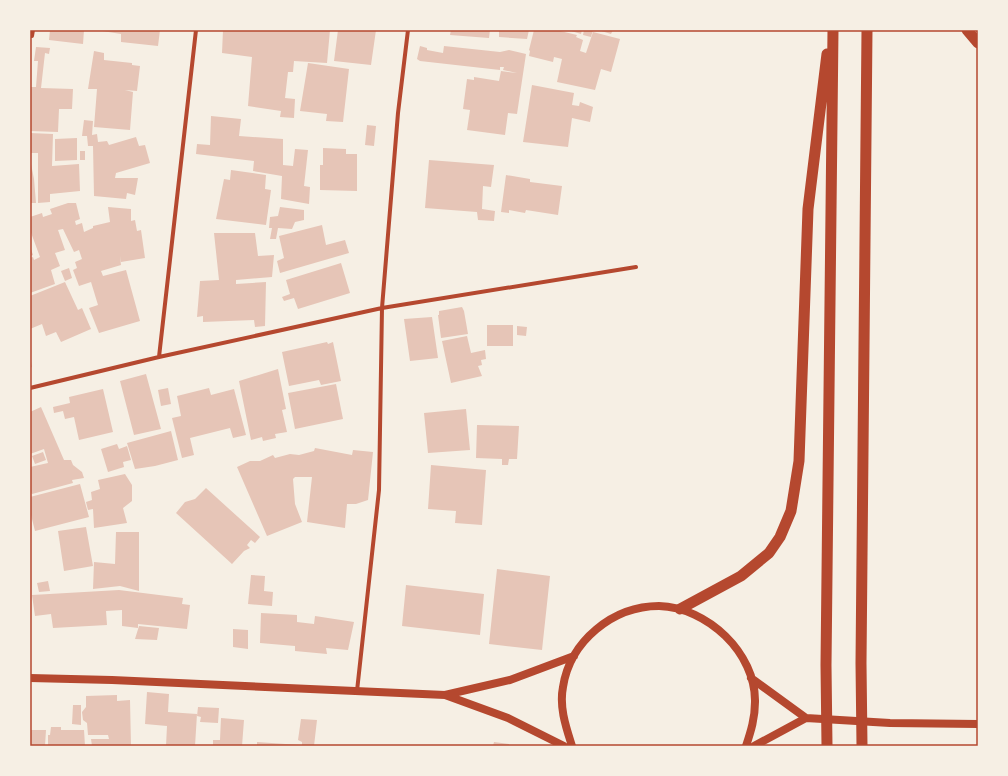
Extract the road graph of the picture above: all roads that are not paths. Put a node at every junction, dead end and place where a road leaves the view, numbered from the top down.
1 (33, 30) edge
2 (196, 30) edge
3 (408, 30) edge
4 (830, 30) edge
5 (833, 30) edge
6 (867, 30) edge
7 (967, 30) edge
8 (32, 36) dead end
9 (978, 43) edge
10 (636, 267) dead end
11 (382, 308) junction
12 (159, 357) junction
13 (30, 388) edge
14 (680, 609) junction
15 (574, 656) junction
16 (30, 678) edge
17 (751, 678) junction
18 (357, 691) junction
19 (445, 695) junction
20 (806, 718) junction
21 (978, 724) edge
22 (564, 746) edge
23 (572, 746) edge
24 (746, 746) edge
25 (754, 746) edge
26 (827, 746) edge
27 (862, 746) edge

1 - 8 street
2 - 12 street
3 - 11 street
4 - 14 highway
5 - 26 highway
6 - 27 highway
7 - 9 highway
10 - 11 street
11 - 12 street
11 - 18 street
12 - 13 street
14 - 15 main road
14 - 17 main road
15 - 19 main road
15 - 23 main road
16 - 18 main road
17 - 20 main road
17 - 24 main road
18 - 19 main road
19 - 22 main road
20 - 21 main road
20 - 25 main road

